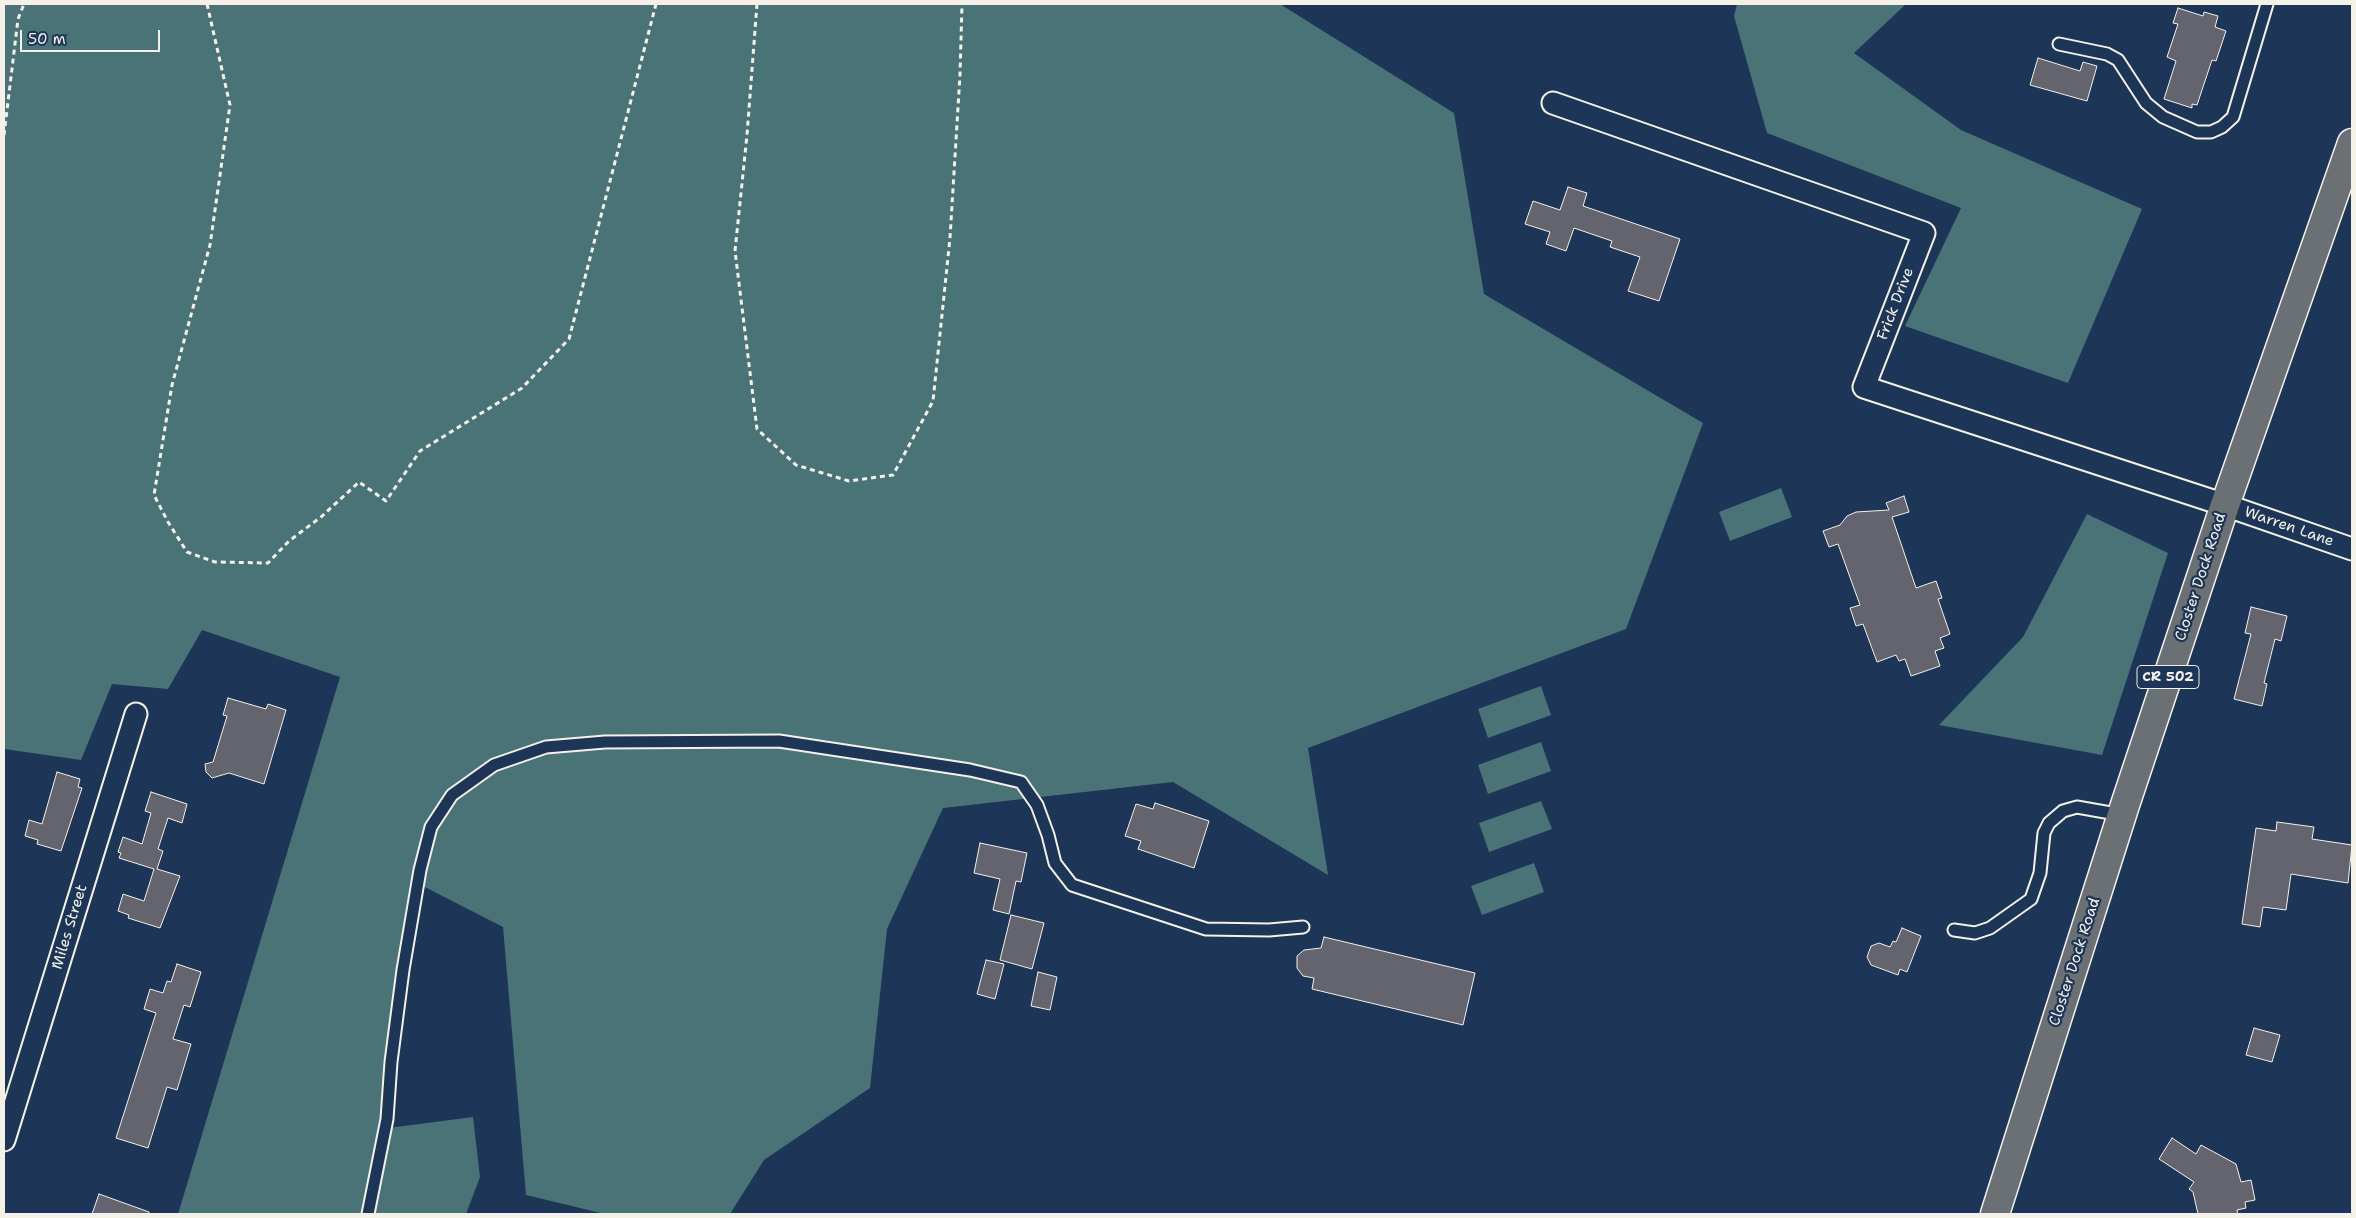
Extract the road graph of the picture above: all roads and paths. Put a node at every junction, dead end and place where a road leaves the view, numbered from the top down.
1 (24, 4) edge
2 (208, 4) edge
3 (656, 4) edge
4 (757, 4) edge
5 (962, 4) edge
6 (2267, 4) edge
7 (2059, 44) dead end
8 (1553, 102) dead end
9 (4, 135) edge
10 (2352, 143) edge
11 (2225, 505) junction
12 (2352, 549) edge
13 (136, 714) dead end
14 (2122, 815) junction
15 (1303, 927) dead end
16 (1954, 930) dead end
17 (4, 1140) edge
18 (368, 1214) edge
19 (1995, 1214) edge

1 - 9 path
2 - 3 path
4 - 5 path
6 - 7 lane
8 - 11 street, Frick Drive
10 - 11 main road, Closter Dock Road / CR 502
11 - 12 street, Warren Lane
11 - 14 main road, Closter Dock Road / CR 502
13 - 17 street, Miles Street
14 - 16 lane
14 - 19 main road, Closter Dock Road / CR 502
15 - 18 lane

